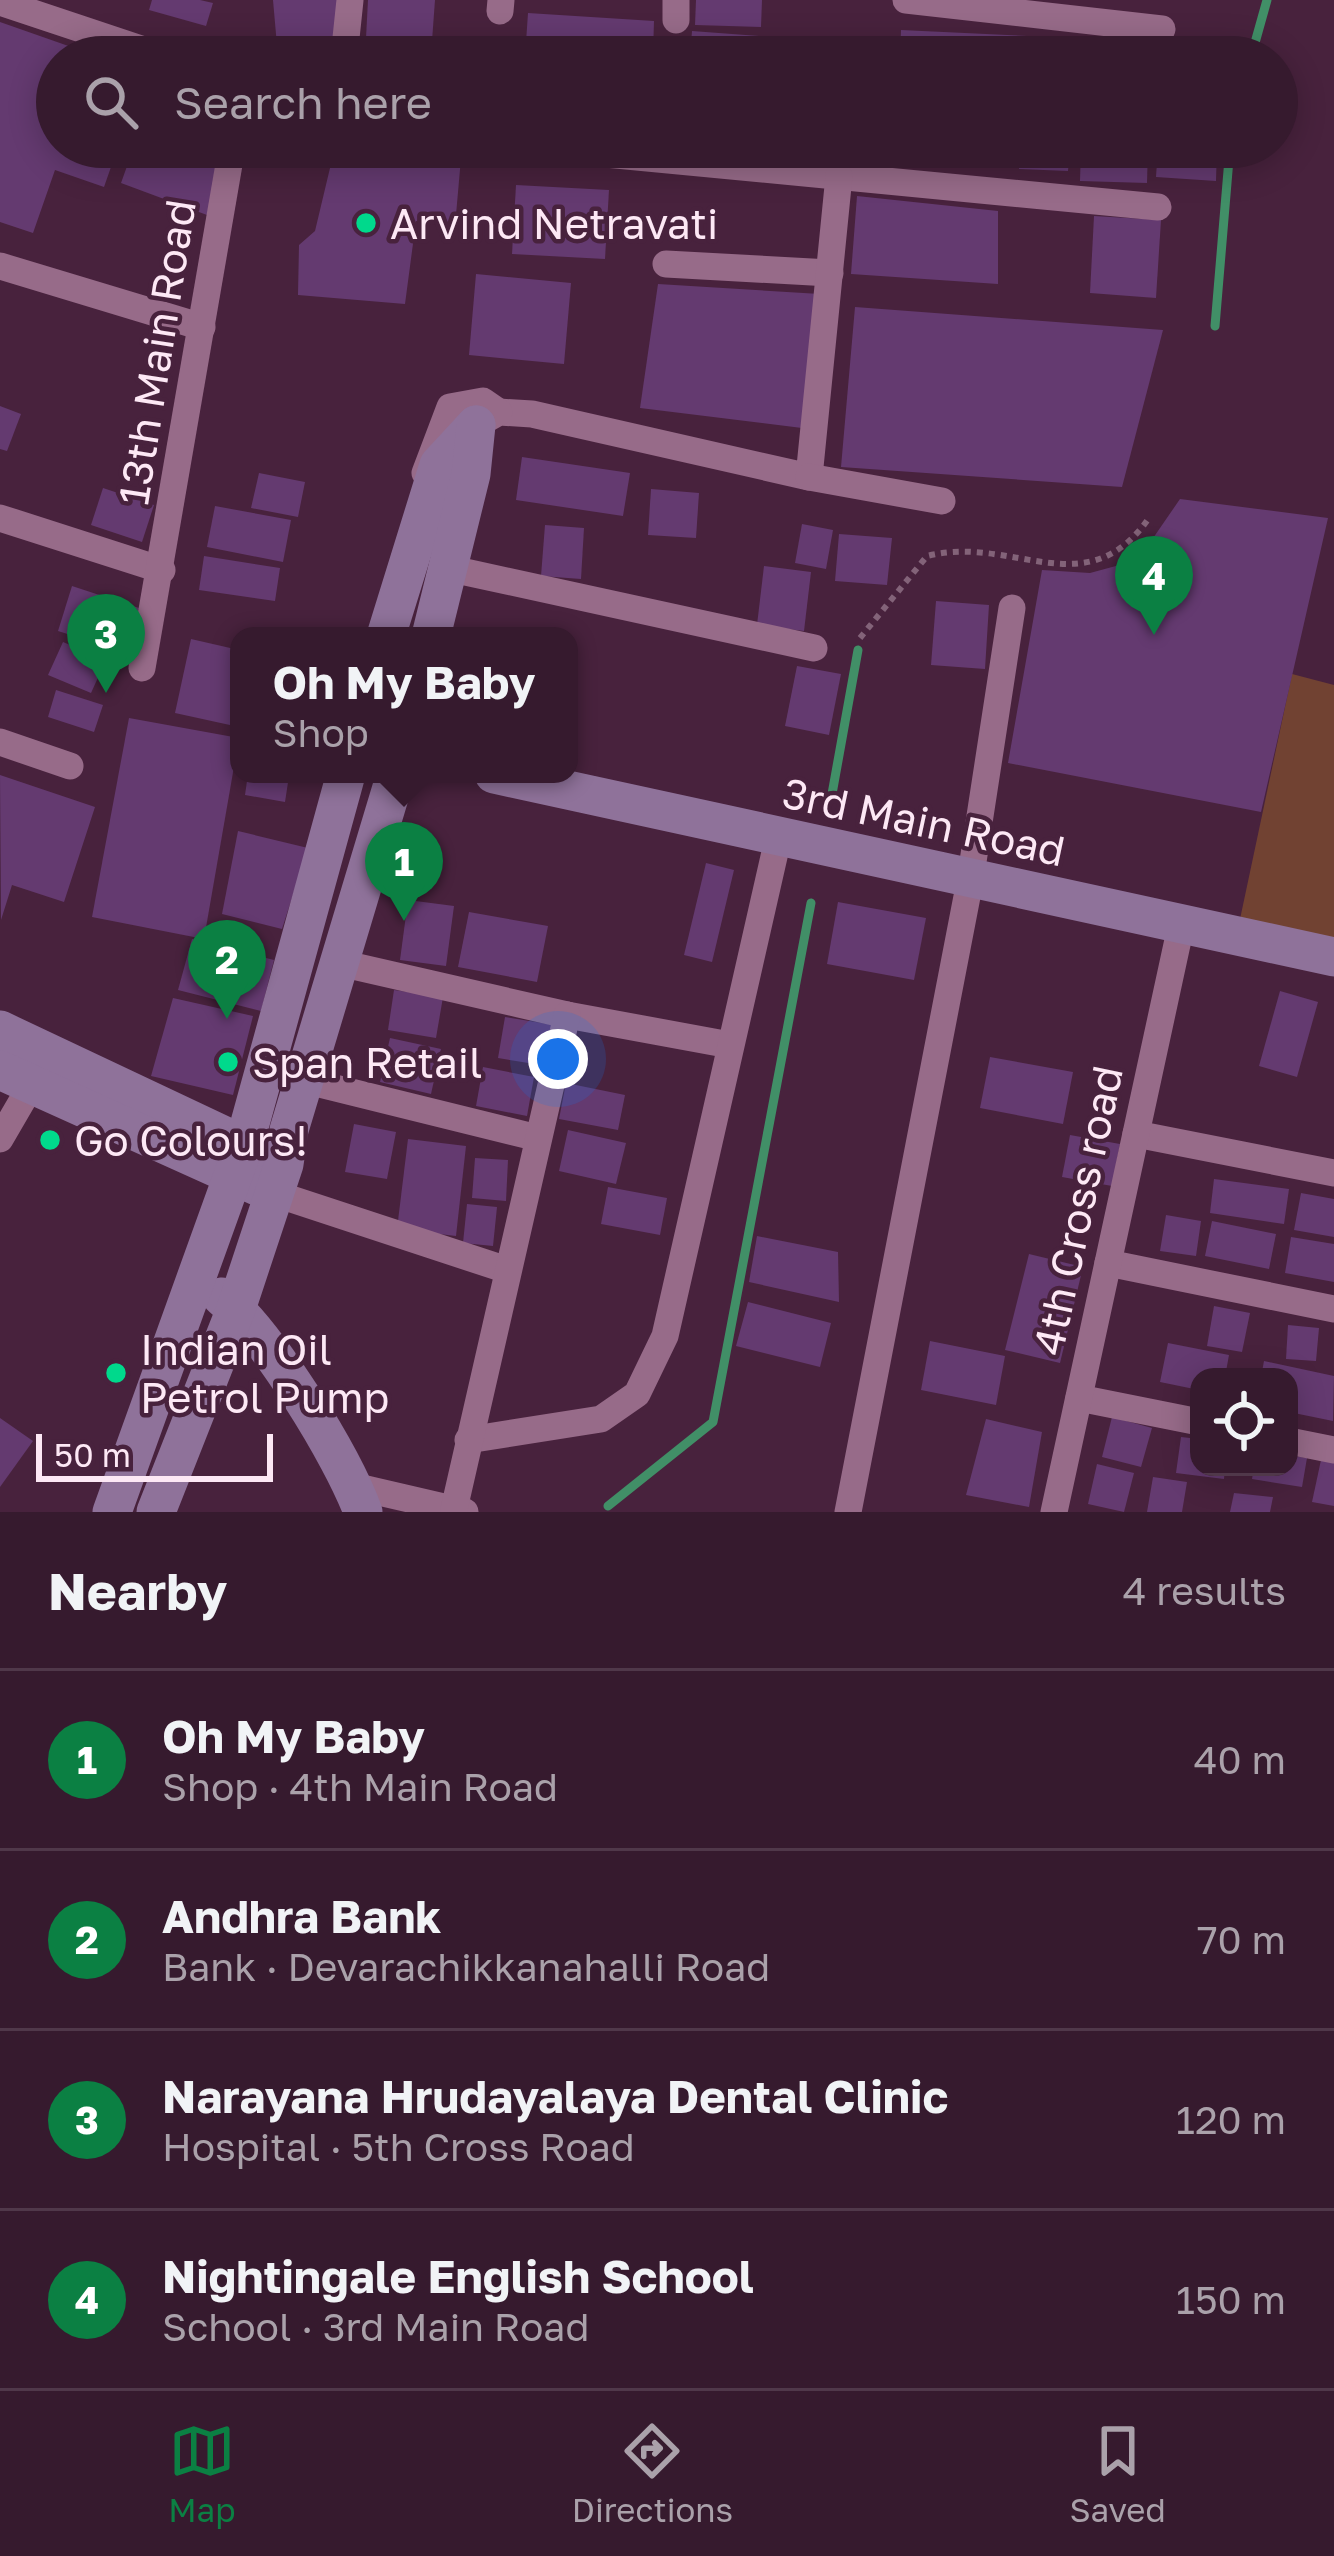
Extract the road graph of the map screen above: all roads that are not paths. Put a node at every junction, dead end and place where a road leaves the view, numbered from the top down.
1 (350, 0) edge
2 (906, 0) edge
3 (0, 2) edge
4 (1162, 29) dead end
5 (101, 36) edge
6 (346, 36) edge
7 (228, 168) edge
8 (754, 168) edge
9 (839, 176) junction
10 (1158, 207) dead end
11 (666, 264) dead end
12 (0, 266) edge
13 (830, 273) junction
14 (202, 327) junction
15 (488, 418) joint
16 (445, 470) junction
17 (809, 477) junction
18 (942, 500) dead end
19 (0, 518) edge
20 (447, 568) junction
21 (162, 570) junction
22 (1012, 608) dead end
23 (389, 627) edge
24 (432, 627) edge
25 (814, 648) dead end
26 (142, 668) dead end
27 (0, 742) edge
28 (70, 766) dead end
29 (343, 783) edge
30 (393, 783) edge
31 (533, 783) edge
32 (778, 839) junction
33 (970, 880) junction
34 (1181, 926) junction
35 (1334, 957) edge
36 (340, 963) junction
37 (567, 1015) junction
38 (0, 1030) edge
39 (730, 1045) junction
40 (16, 1077) edge
41 (307, 1081) junction
42 (1136, 1134) junction
43 (538, 1138) junction
44 (0, 1139) edge
45 (242, 1145) junction
46 (282, 1162) junction
47 (1334, 1173) edge
48 (1108, 1263) junction
49 (507, 1270) junction
50 (195, 1274) junction
51 (236, 1309) junction
52 (1334, 1310) edge
53 (1079, 1398) junction
54 (1190, 1420) edge
55 (468, 1440) junction
56 (1298, 1443) edge
57 (1334, 1450) edge
58 (358, 1499) edge
59 (460, 1511) edge
60 (112, 1512) edge
61 (156, 1512) edge
62 (848, 1512) edge
63 (1054, 1512) edge

1 - 6 street
2 - 4 street
3 - 5 street
7 - 14 street, 13th Main Road
8 - 9 street
9 - 10 street
9 - 13 street
11 - 13 street
12 - 14 street
13 - 17 street
14 - 21 street, 13th Main Road
15 - 16 main road
15 - 17 street
16 - 20 main road
16 - 23 main road
17 - 18 street
19 - 21 street
20 - 24 main road
20 - 25 street
21 - 26 street, 13th Main Road
22 - 33 street
27 - 28 street
29 - 45 main road
30 - 36 main road
31 - 32 main road, 3rd Main Road
32 - 33 main road, 3rd Main Road
32 - 39 street
33 - 34 main road, 3rd Main Road
33 - 62 street
34 - 35 main road, 3rd Main Road
34 - 42 street, 4th Cross road
36 - 37 street
36 - 41 main road
37 - 39 street
37 - 43 street
38 - 45 main road
39 - 55 street
40 - 44 street
40 - 45 main road
41 - 43 street
41 - 46 main road
42 - 47 street
42 - 48 street, 4th Cross road
43 - 49 street
45 - 46 main road
45 - 50 main road
46 - 49 street
46 - 51 main road
48 - 52 street
48 - 53 street, 4th Cross road
49 - 55 street
50 - 51 main road
50 - 60 main road
51 - 58 main road
51 - 61 main road
53 - 54 street
53 - 63 street, 4th Cross road
55 - 59 street
56 - 57 street
58 - 59 street

